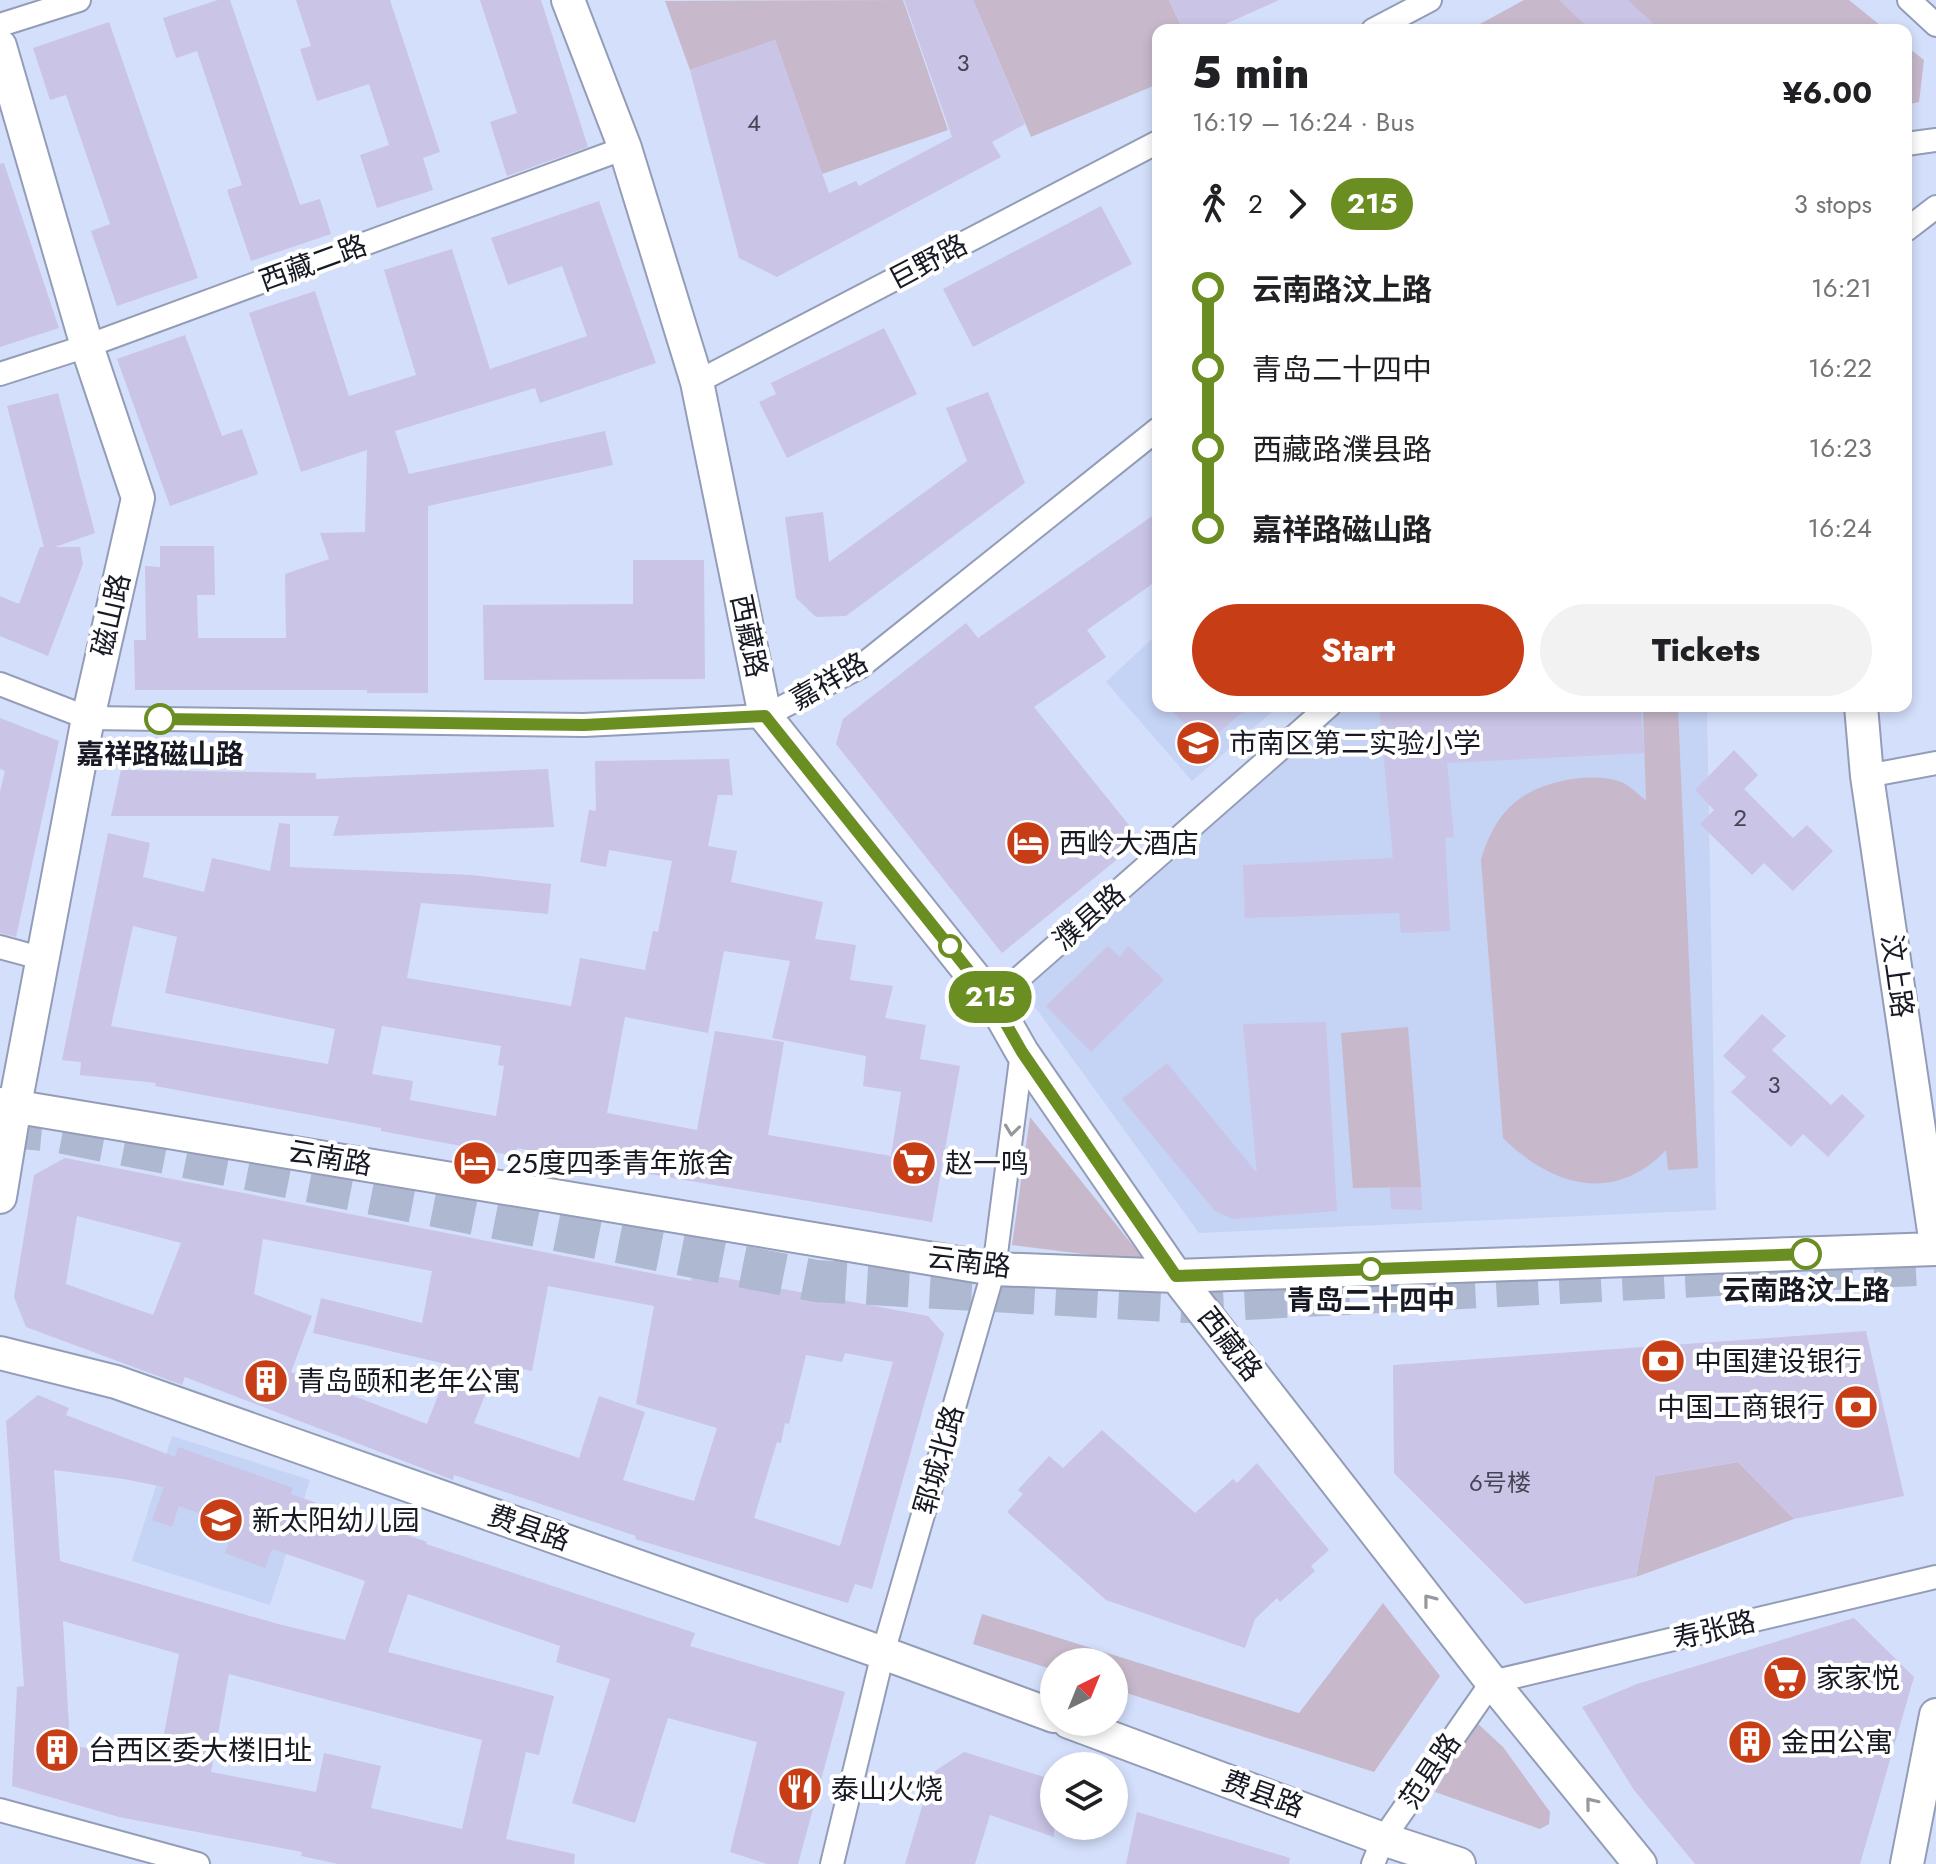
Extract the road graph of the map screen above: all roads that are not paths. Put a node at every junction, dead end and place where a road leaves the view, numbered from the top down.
1 (79, 0) edge
2 (568, 0) edge
3 (1430, 0) edge
4 (1909, 0) edge
5 (1384, 24) edge
6 (0, 25) edge
7 (1936, 25) edge
8 (0, 46) edge
9 (1936, 140) edge
10 (1912, 143) edge
11 (1152, 145) edge
12 (625, 148) junction
13 (1936, 207) edge
14 (1912, 225) edge
15 (87, 346) junction
16 (0, 374) edge
17 (697, 382) junction
18 (1152, 434) edge
19 (0, 684) edge
20 (1322, 712) edge
21 (1862, 712) edge
22 (765, 716) junction
23 (88, 718) junction
24 (1936, 763) edge
25 (1867, 776) junction
26 (0, 947) edge
27 (44, 959) junction
28 (993, 1001) junction
29 (1022, 1052) junction
30 (7, 1104) edge
31 (0, 1197) edge
32 (1936, 1247) edge
33 (994, 1269) junction
34 (1176, 1276) junction
35 (0, 1353) edge
36 (1936, 1577) edge
37 (883, 1653) junction
38 (1492, 1682) junction
39 (1040, 1711) edge
40 (1936, 1715) edge
41 (1102, 1736) edge
42 (1928, 1798) edge
43 (0, 1810) edge
44 (1378, 1852) edge
45 (198, 1864) edge
46 (832, 1864) edge
47 (1459, 1864) edge
48 (1640, 1864) edge
49 (1907, 1864) edge

1 - 6 street
2 - 12 street, 西藏路
3 - 5 street
4 - 7 street
8 - 15 street, 磁山路
9 - 10 street
11 - 17 street, 巨野路
12 - 15 street, 西藏二路
12 - 17 street, 西藏路
13 - 14 street
15 - 16 street, 西藏二路
15 - 23 street, 磁山路
17 - 22 street, 西藏路
18 - 22 street, 嘉祥路
19 - 23 street
20 - 28 street, 濮县路
21 - 25 street, 汶上路
22 - 23 street, 嘉祥路
22 - 28 street, 西藏路
23 - 27 street, 磁山路
24 - 25 street
25 - 32 street, 汶上路
26 - 27 street
27 - 30 street, 磁山路
28 - 29 street, 西藏路
29 -> 33 street, 郓城北路
29 - 34 street, 西藏路
30 - 31 street, 磁山路
30 - 33 street, 云南路
32 - 34 street, 云南路
33 - 34 street, 云南路
33 - 37 street, 郓城北路
38 -> 34 street, 西藏路
35 - 37 street, 费县路
36 - 38 street, 寿张路
37 - 39 street, 费县路
37 - 46 street, 郓城北路
38 - 44 street, 范县路
48 -> 38 street, 西藏路
40 - 42 street
41 - 44 street, 费县路
42 - 49 street
43 - 45 street
44 - 47 street, 费县路

